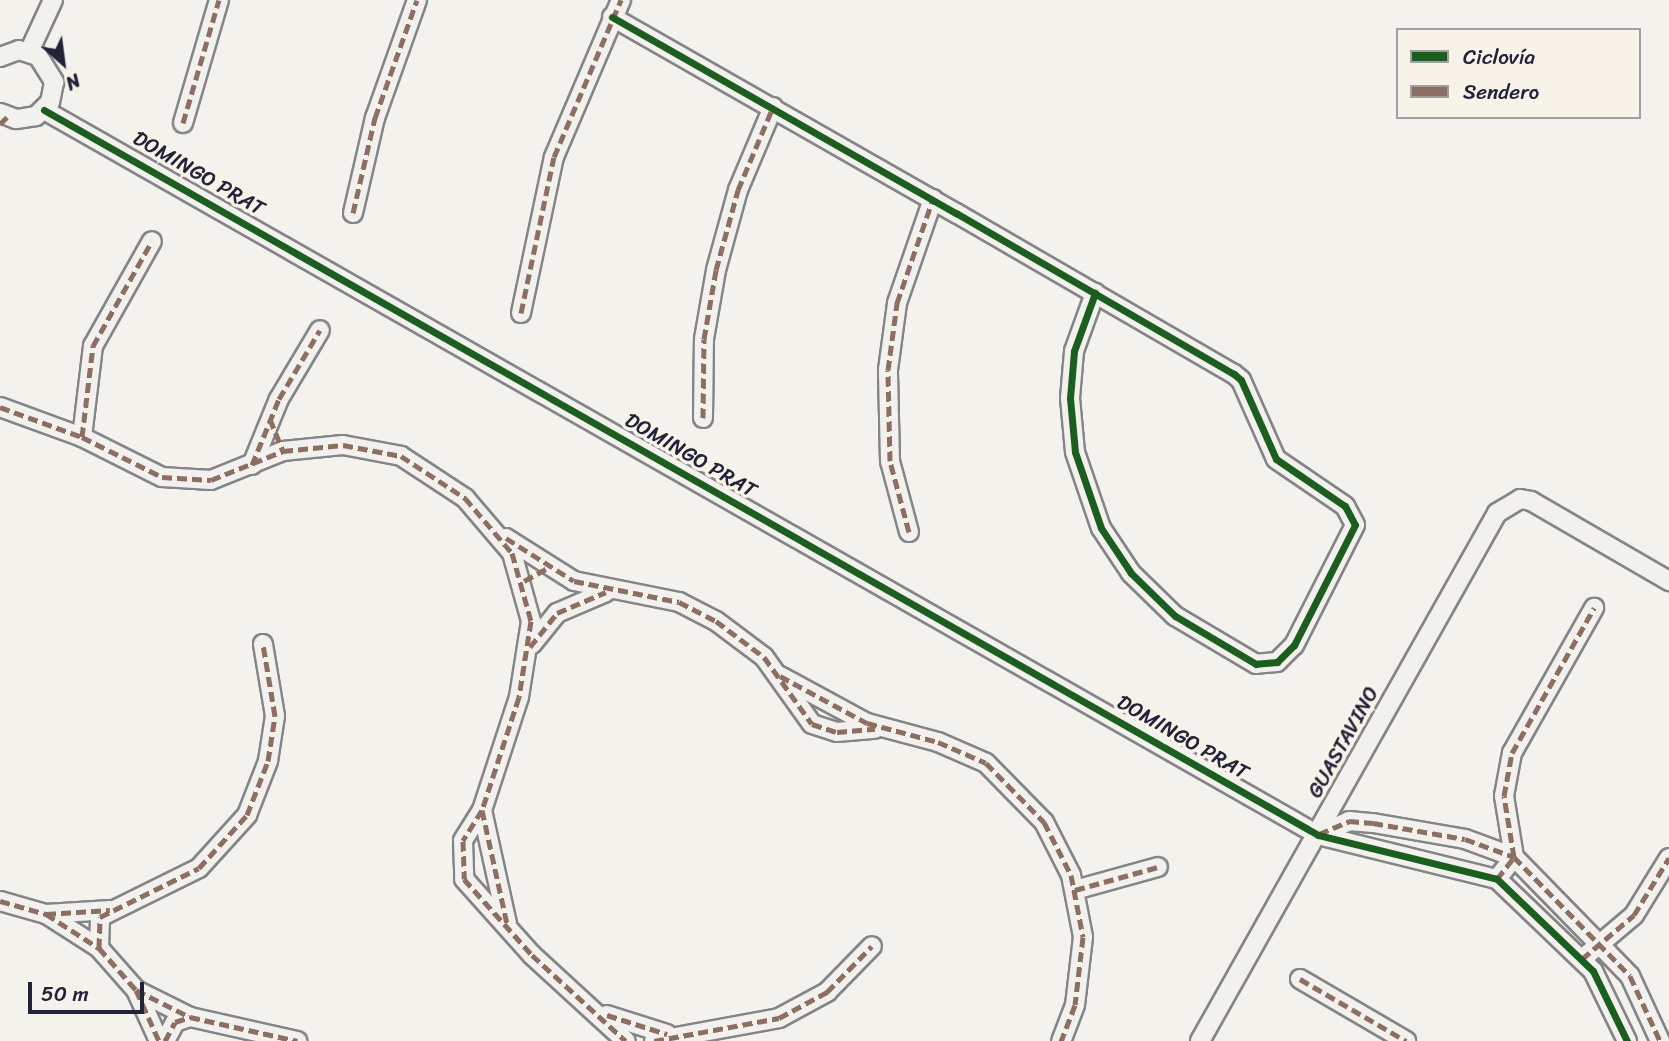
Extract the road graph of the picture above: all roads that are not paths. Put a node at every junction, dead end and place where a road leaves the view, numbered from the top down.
1 (53, 0) edge
2 (219, 0) edge
3 (417, 0) edge
4 (621, 0) edge
5 (612, 17) junction
6 (29, 52) junction
7 (0, 57) edge
8 (773, 107) junction
9 (44, 110) junction
10 (2, 118) edge
11 (183, 123) dead end
12 (933, 199) junction
13 (353, 212) dead end
14 (152, 241) dead end
15 (1095, 293) junction
16 (521, 313) dead end
17 (320, 330) dead end
18 (0, 407) edge
19 (703, 418) dead end
20 (270, 419) junction
21 (82, 437) junction
22 (283, 451) junction
23 (252, 465) junction
24 (495, 531) junction
25 (909, 532) dead end
26 (548, 567) junction
27 (570, 579) junction
28 (524, 581) junction
29 (1669, 581) edge
30 (610, 591) junction
31 (529, 607) junction
32 (568, 607) junction
33 (1594, 608) dead end
34 (549, 620) junction
35 (263, 644) dead end
36 (530, 648) junction
37 (482, 810) junction
38 (1373, 823) junction
39 (1318, 835) junction
40 (486, 846) junction
41 (461, 847) junction
42 (1365, 849) junction
43 (1514, 857) junction
44 (1669, 858) edge
45 (1158, 867) dead end
46 (1497, 879) junction
47 (495, 887) junction
48 (1075, 890) junction
49 (472, 894) junction
50 (0, 901) edge
51 (110, 909) junction
52 (46, 914) junction
53 (507, 924) junction
54 (1603, 943) junction
55 (872, 946) dead end
56 (99, 948) junction
57 (1582, 959) junction
58 (1300, 979) dead end
59 (136, 990) junction
60 (604, 1014) junction
61 (190, 1017) junction
62 (660, 1037) edge
63 (159, 1041) edge
64 (165, 1041) edge
65 (297, 1041) edge
66 (626, 1041) edge
67 (1061, 1041) edge
68 (1200, 1041) edge
69 (1406, 1041) edge
70 (1627, 1041) edge
71 (1660, 1041) edge

1 - 6 street
2 - 11 street
3 - 13 street
4 - 5 street
5 - 8 street
5 - 16 street
6 - 7 street
6 - 9 street
8 - 12 street
8 - 19 street
9 - 10 street
9 - 39 street, DOMINGO PRAT
12 - 15 street
12 - 25 street
14 - 21 street
15 - 15 street
17 - 20 street
18 - 21 street
20 - 22 street
20 - 23 street
21 - 23 street
22 - 23 street
22 - 24 street
24 - 26 street
24 - 28 street
26 - 27 street
26 - 28 street
27 - 30 street
27 - 32 street
28 - 31 street
29 - 39 street, GUASTAVINO
30 - 32 street
30 - 48 street
31 - 34 street
31 - 36 street
32 - 34 street
33 - 43 street
34 - 36 street
35 - 51 street
36 - 37 street
37 - 40 street
37 - 41 street
38 - 39 street
38 - 42 street
38 - 43 street
39 - 42 street, DOMINGO PRAT
39 - 68 street, GUASTAVINO
40 - 41 street
40 - 47 street
41 - 49 street
42 - 46 street, DOMINGO PRAT
43 - 46 street
43 - 54 street
44 - 54 street
45 - 48 street
46 - 57 street
47 - 49 street
47 - 53 street
48 - 67 street
49 - 53 street
50 - 52 street
51 - 52 street
51 - 56 street
52 - 56 street
53 - 60 street
54 - 57 street
54 - 71 street
55 - 62 street
56 - 59 street
57 - 70 street
58 - 69 street
59 - 61 street
59 - 63 street
60 - 62 street
60 - 66 street
61 - 64 street
61 - 65 street

